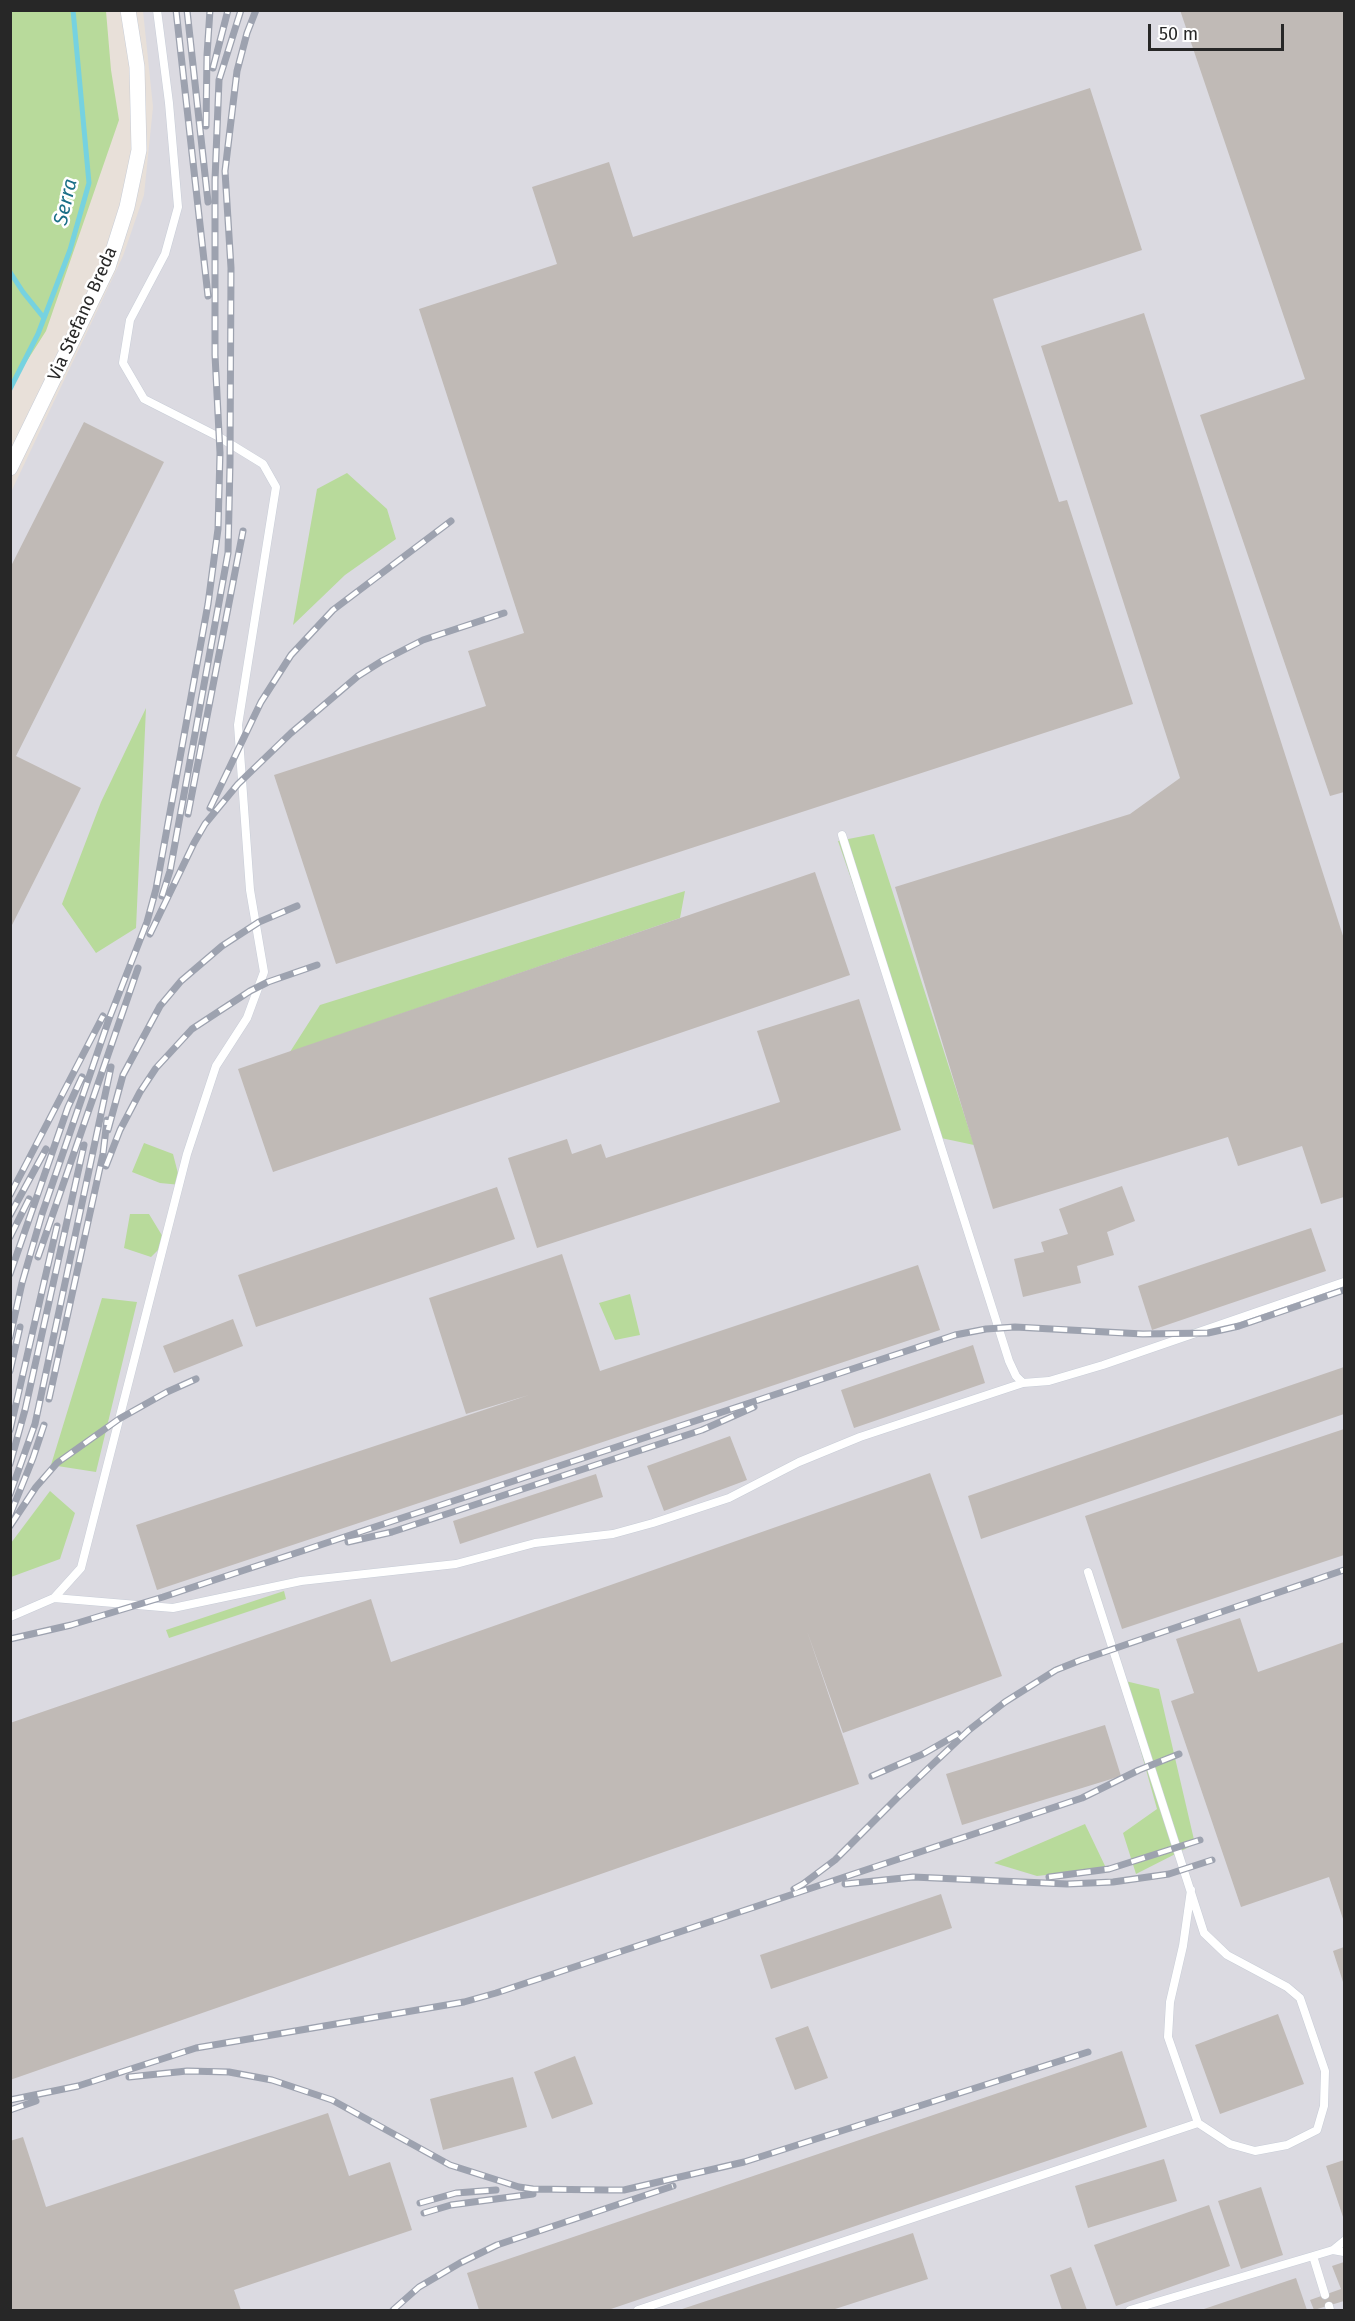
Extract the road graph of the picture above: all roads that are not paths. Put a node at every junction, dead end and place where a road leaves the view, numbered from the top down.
1 (128, 10) edge
2 (157, 10) edge
3 (10, 468) edge
4 (842, 835) dead end
5 (1344, 1282) edge
6 (1023, 1383) junction
7 (1088, 1572) dead end
8 (54, 1598) junction
9 (10, 1617) edge
10 (1191, 1890) junction
11 (1198, 2123) junction
12 (1344, 2241) edge
13 (1332, 2250) junction
14 (1344, 2252) edge
15 (1313, 2256) junction
16 (1325, 2295) dead end
17 (638, 2310) edge
18 (1130, 2310) edge

1 - 3 street, Via Stefano Breda
2 - 8 lane
4 - 6 lane
5 - 6 lane
6 - 8 lane
7 - 10 lane
8 - 9 lane
10 - 11 lane
10 - 11 lane
11 - 17 lane
12 - 13 lane
13 - 14 lane
13 - 15 lane
15 - 16 lane
15 - 18 lane

